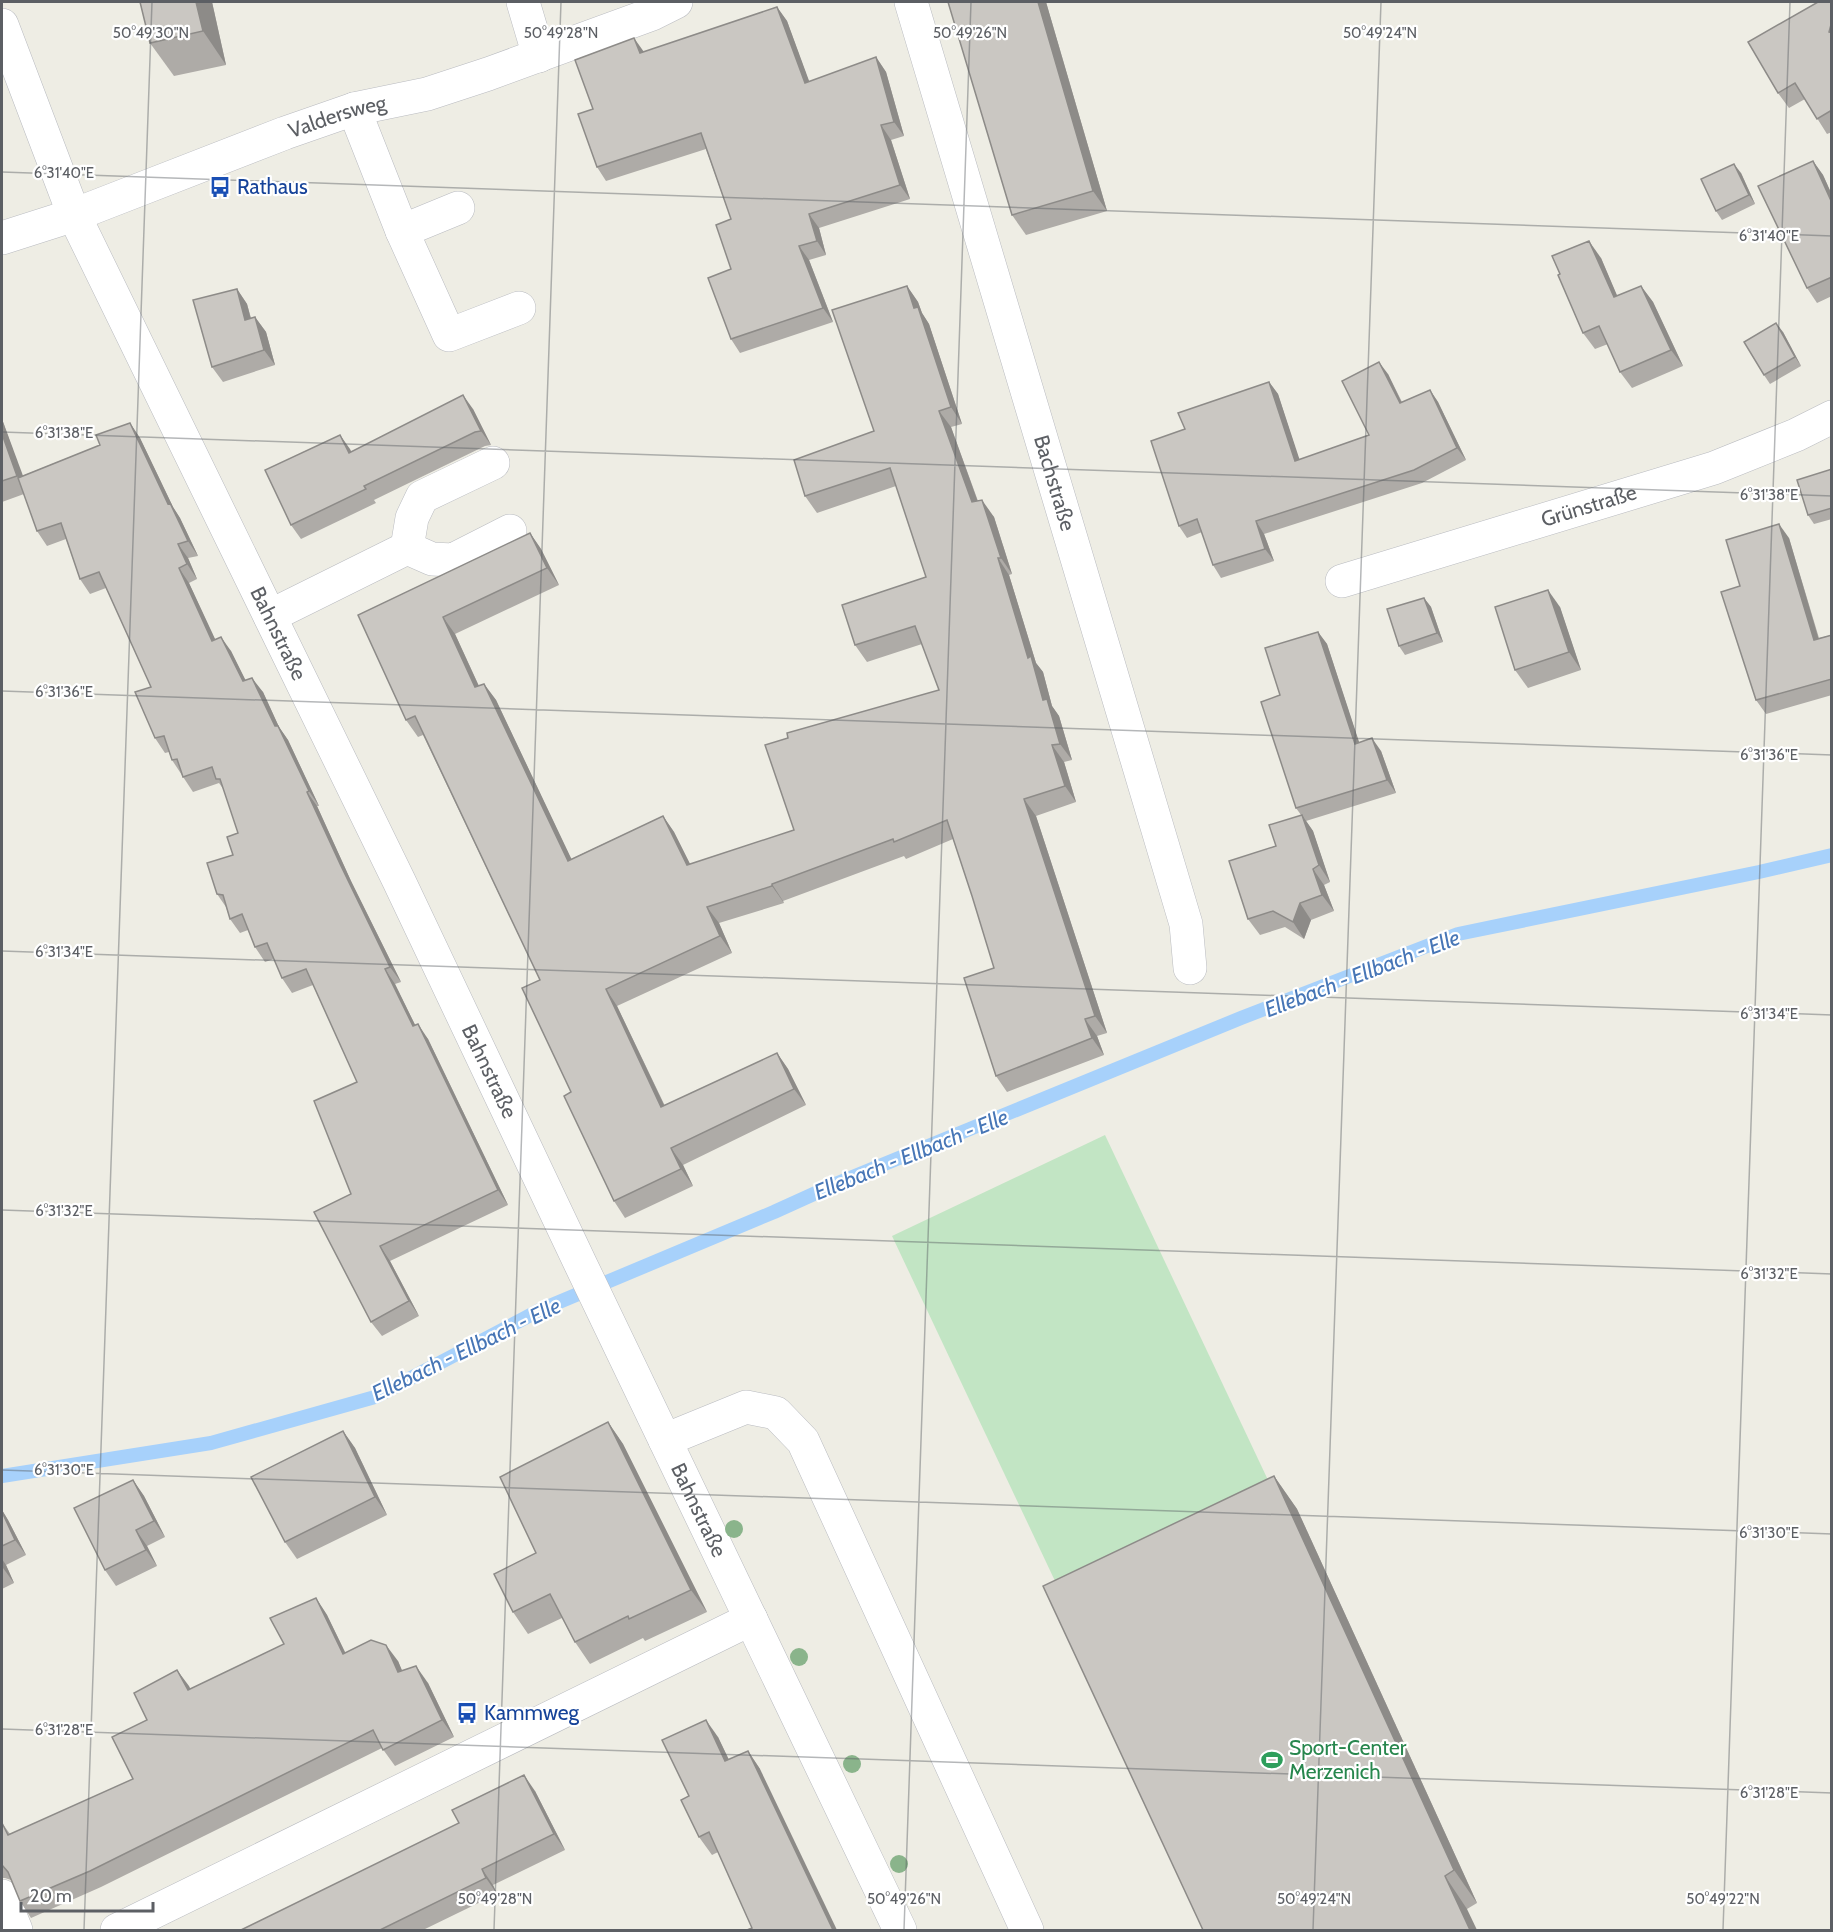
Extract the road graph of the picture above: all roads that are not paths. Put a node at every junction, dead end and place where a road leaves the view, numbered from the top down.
1 (523, 2) edge
2 (675, 2) edge
3 (911, 2) edge
4 (2, 25) edge
5 (539, 56) junction
6 (354, 109) junction
7 (458, 208) dead end
8 (74, 214) junction
9 (402, 231) junction
10 (2, 238) edge
11 (519, 308) dead end
12 (1832, 417) edge
13 (493, 463) dead end
14 (510, 531) dead end
15 (407, 548) junction
16 (1341, 580) dead end
17 (270, 616) junction
18 (1190, 968) dead end
19 (665, 1440) junction
20 (751, 1619) junction
21 (2, 1896) edge
22 (16, 1930) edge
23 (117, 1930) edge
24 (900, 1930) edge
25 (1027, 1930) edge

1 - 5 street
2 - 5 street, Valdersweg
3 - 18 street, Bachstraße
4 - 8 street, Bahnstraße
5 - 6 street, Valdersweg
6 - 8 street, Valdersweg
6 - 9 street
7 - 9 street
8 - 10 street, Valdersweg
8 - 17 street, Bahnstraße
9 - 11 street
12 - 16 street, Grünstraße
13 - 15 street
14 - 15 street
15 - 17 street
17 - 19 street, Bahnstraße
19 - 20 street, Bahnstraße
19 - 25 street
20 - 23 street
20 - 24 street, Bahnstraße
21 - 22 street

